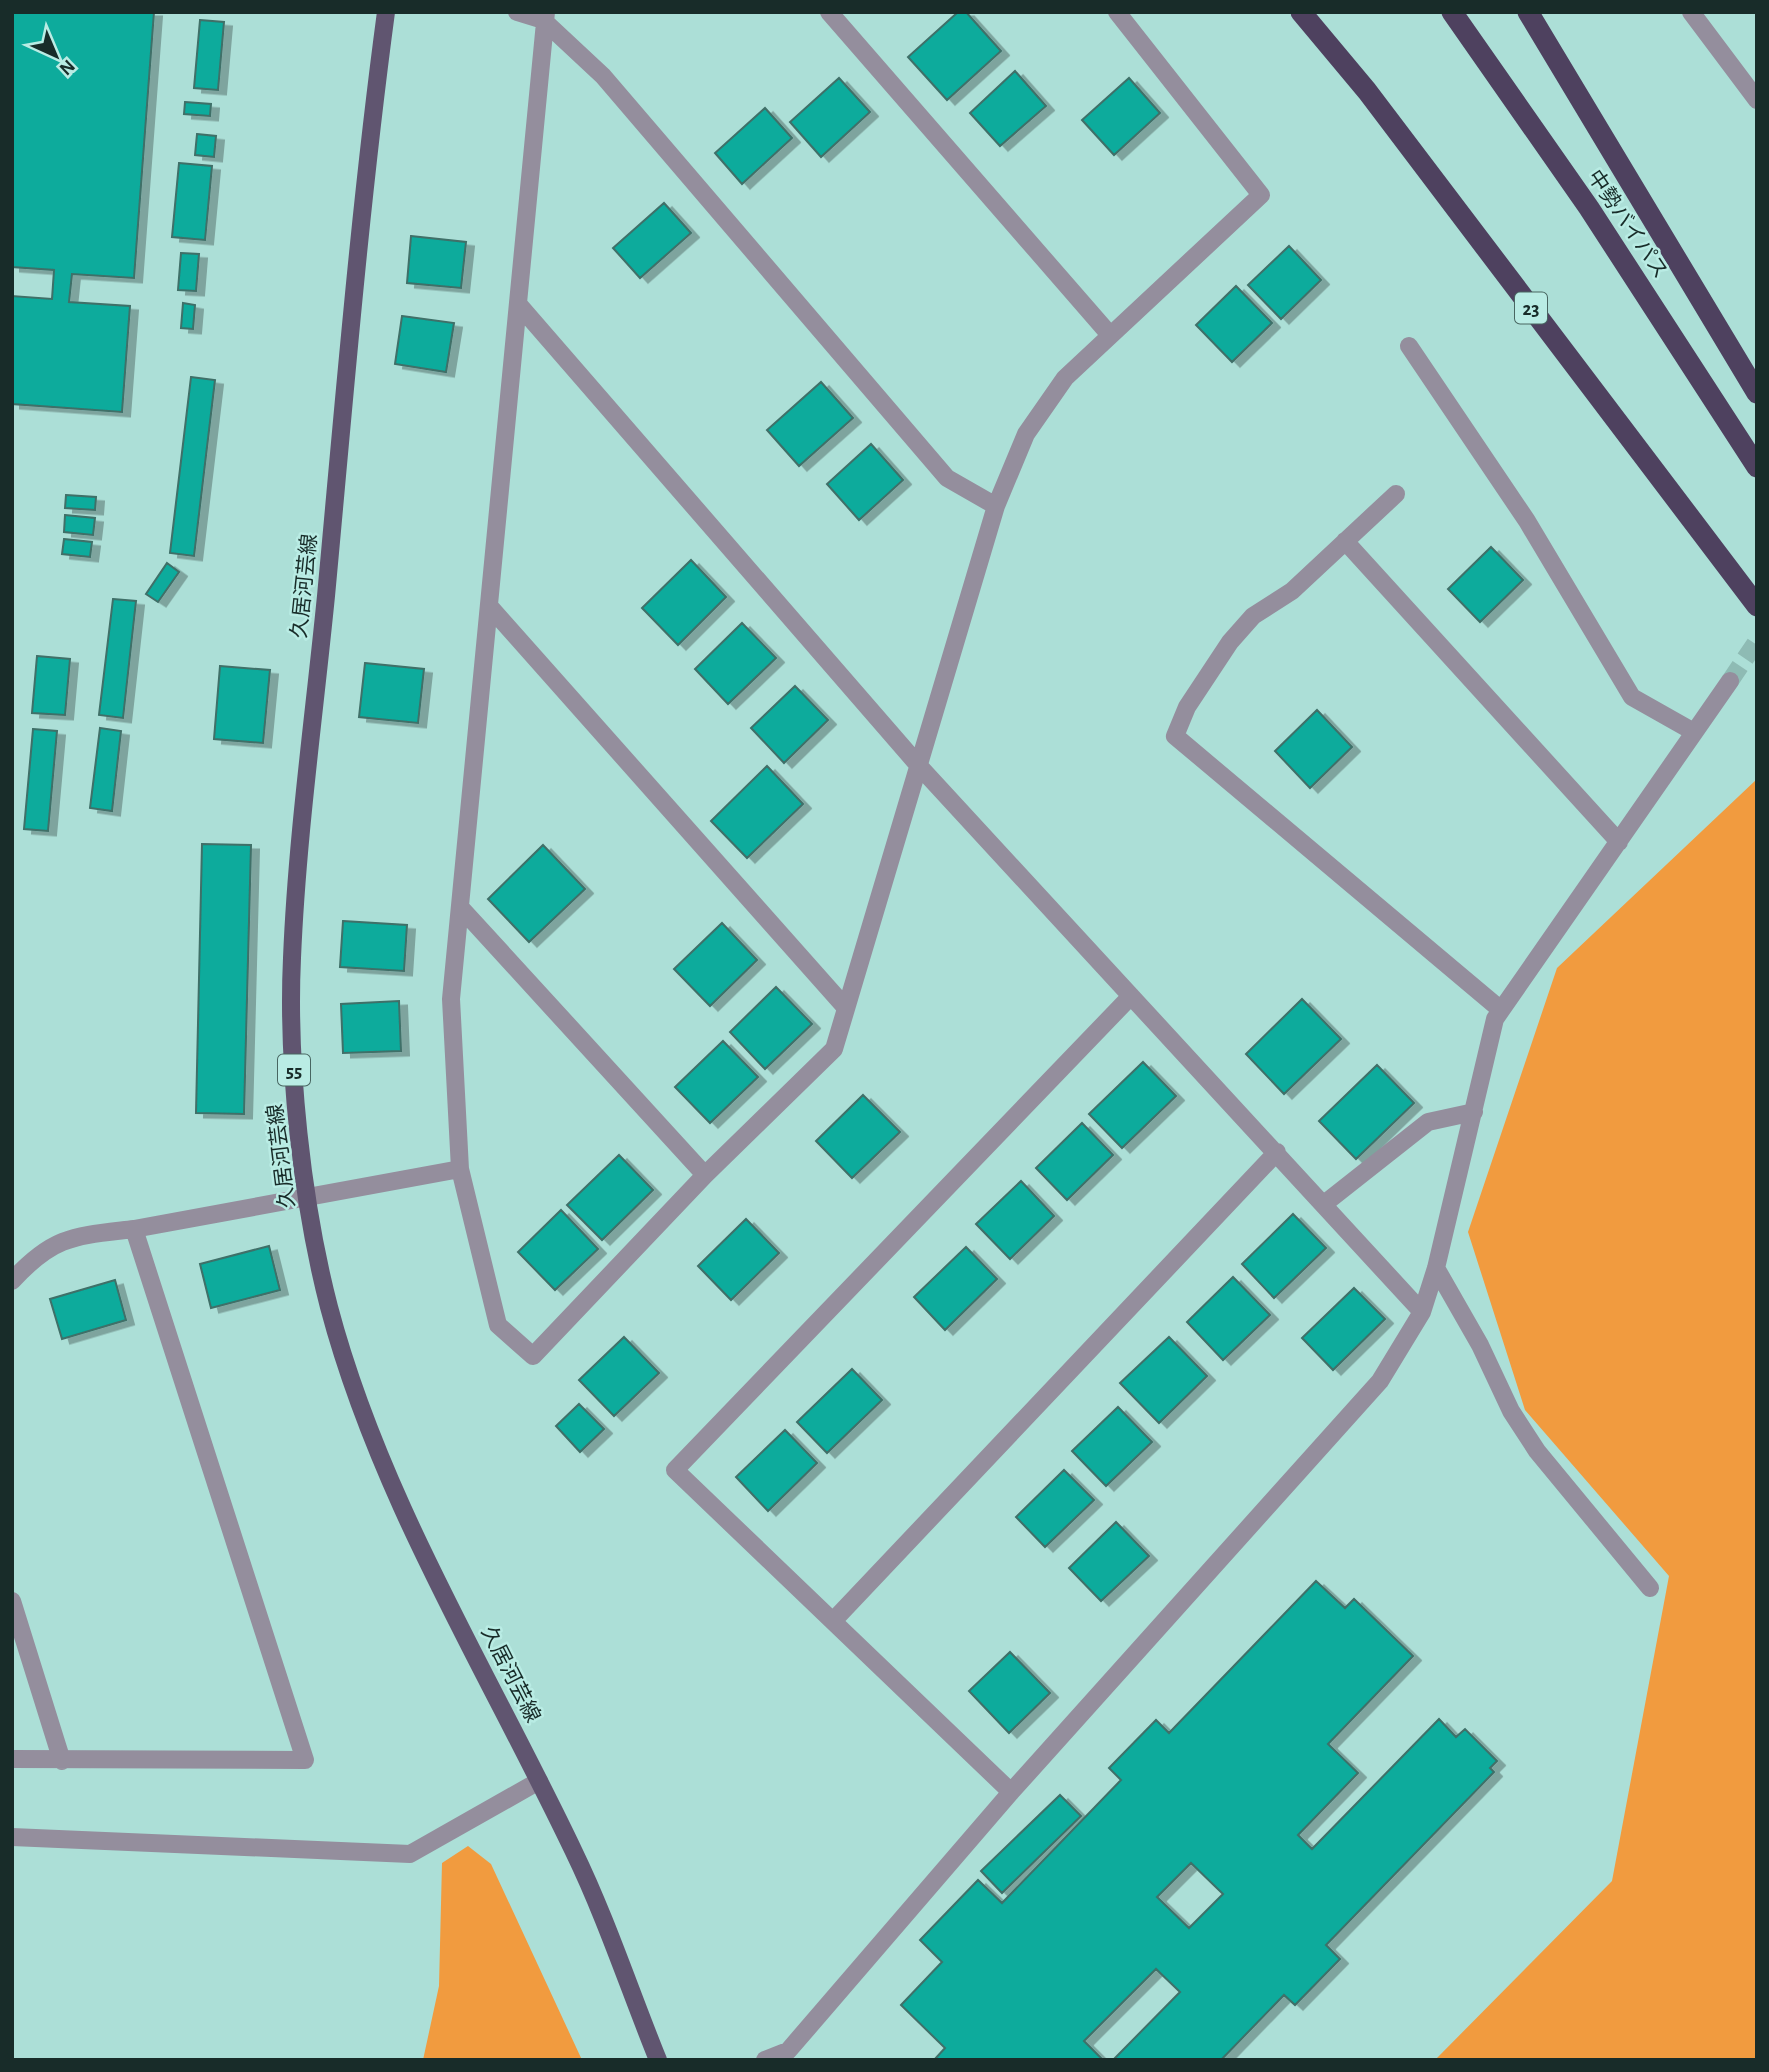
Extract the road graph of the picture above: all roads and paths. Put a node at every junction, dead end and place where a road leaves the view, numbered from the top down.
1 (386, 12) edge
2 (517, 12) edge
3 (829, 12) edge
4 (1117, 12) edge
5 (1301, 12) edge
6 (1452, 12) edge
7 (1528, 12) edge
8 (1691, 12) edge
9 (544, 16) edge
10 (1754, 92) edge
11 (519, 305) junction
12 (1110, 335) junction
13 (1409, 346) dead end
14 (1757, 393) edge
15 (1757, 467) edge
16 (1396, 494) dead end
17 (996, 506) junction
18 (1345, 541) junction
19 (1757, 606) edge
20 (490, 607) junction
21 (1730, 681) tunnel mouth
22 (1694, 732) junction
23 (919, 766) junction
24 (1619, 842) junction
25 (460, 907) junction
26 (1131, 996) junction
27 (846, 1008) junction
28 (1501, 1010) junction
29 (1474, 1112) junction
30 (1277, 1152) junction
31 (460, 1169) junction
32 (705, 1175) junction
33 (309, 1198) junction
34 (1324, 1204) junction
35 (134, 1229) junction
36 (1436, 1268) junction
37 (12, 1281) edge
38 (1422, 1312) junction
39 (1650, 1588) dead end
40 (12, 1601) edge
41 (834, 1620) junction
42 (12, 1759) edge
43 (62, 1761) junction
44 (539, 1781) junction
45 (1011, 1792) junction
46 (12, 1838) edge
47 (658, 2060) edge
48 (765, 2060) edge

1 - 33 main road, 久居河芸線 / 55
2 - 9 street
3 - 12 street
4 - 12 street
5 - 19 highway, 23
6 - 15 highway, 中勢バイパス
7 - 14 highway
8 - 10 street
9 - 11 street
9 - 17 street
11 - 20 street
11 - 23 street
12 - 17 street
13 - 22 street
16 - 18 street
17 - 23 street
18 - 24 street
18 - 28 street
20 - 25 street
20 - 27 street
21 - 22 street
22 - 24 street
23 - 26 street
23 - 27 street
24 - 28 street
25 - 31 street
25 - 32 street
26 - 30 street
26 - 41 street
27 - 32 street
28 - 29 street
29 - 34 street
29 - 36 street
30 - 34 street
30 - 41 street
31 - 32 street
31 - 33 street
33 - 35 street
33 - 44 main road, 久居河芸線 / 55
34 - 38 street
35 - 37 street
35 - 43 street
36 - 38 street
36 - 39 street
38 - 45 street
40 - 43 street
41 - 45 street
42 - 43 street
44 - 46 street
44 - 47 main road, 久居河芸線 / 55
45 - 48 street

